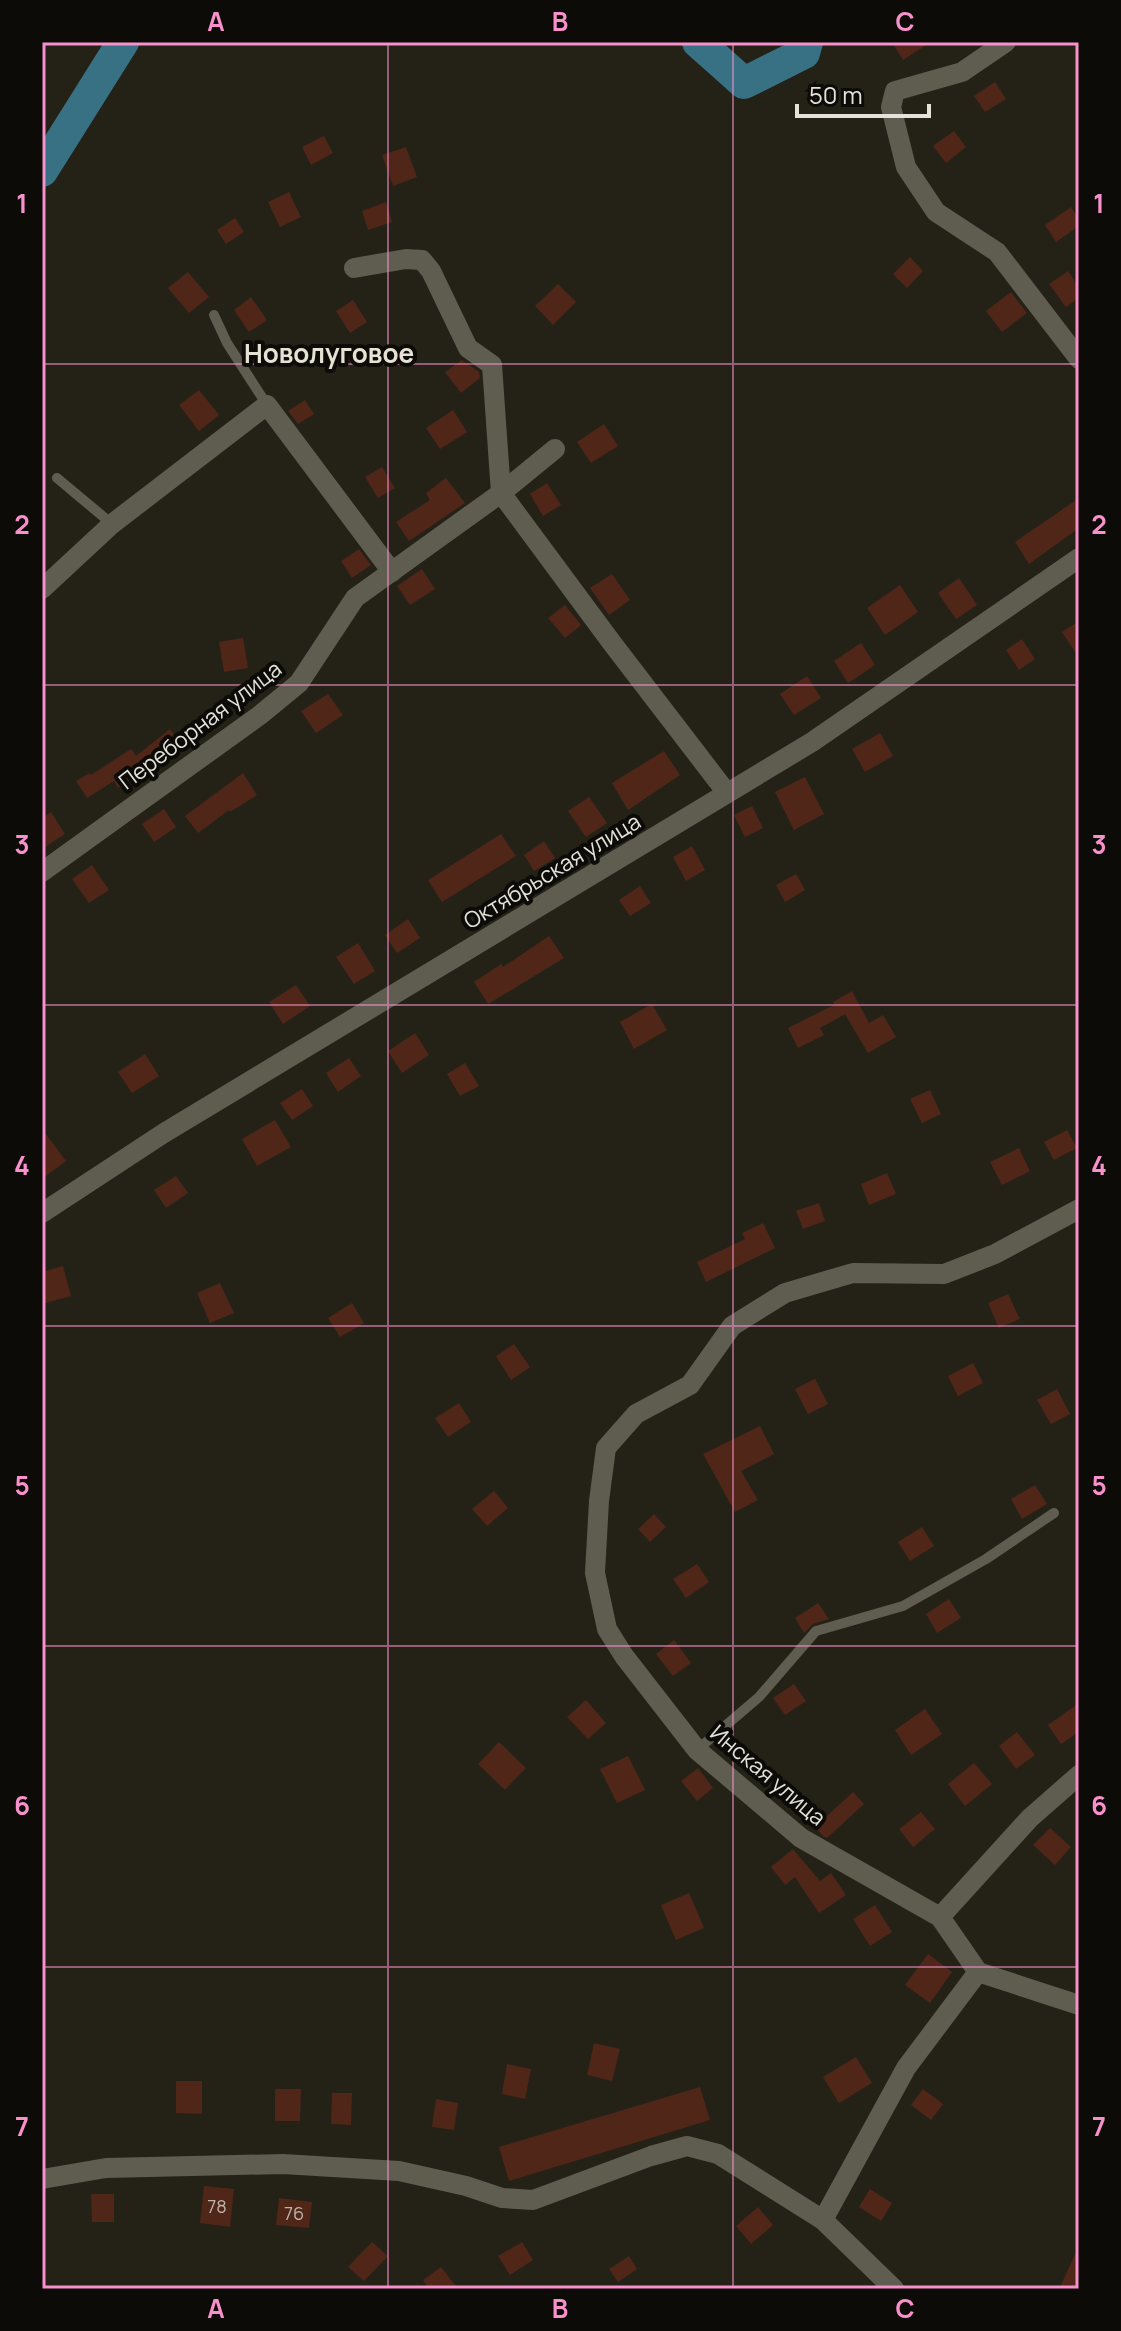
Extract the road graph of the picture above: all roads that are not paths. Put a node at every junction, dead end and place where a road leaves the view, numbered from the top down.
1 (1006, 42) edge
2 (354, 268) dead end
3 (214, 315) dead end
4 (1079, 359) edge
5 (267, 405) junction
6 (555, 449) dead end
7 (57, 478) dead end
8 (501, 493) junction
9 (112, 524) junction
10 (1079, 558) edge
11 (392, 572) junction
12 (42, 589) edge
13 (727, 793) junction
14 (42, 872) edge
15 (1079, 1209) edge
16 (42, 1213) edge
17 (1054, 1513) dead end
18 (697, 1750) junction
19 (1079, 1775) edge
20 (940, 1917) junction
21 (978, 1972) junction
22 (1079, 2005) edge
23 (42, 2179) edge
24 (823, 2220) junction
25 (894, 2289) edge

1 - 4 street
2 - 8 street
3 - 5 lane
5 - 9 street
5 - 11 street
6 - 8 street, Переборная улица
7 - 9 lane
8 - 11 street, Переборная улица
8 - 13 street
9 - 12 street
10 - 13 street, Октябрьская улица
11 - 14 street, Переборная улица
13 - 16 street, Октябрьская улица
15 - 18 street, Инская улица
17 - 18 lane
18 - 20 street, Инская улица
19 - 20 street
20 - 21 street, Инская улица
21 - 22 street
21 - 24 street
23 - 24 street
24 - 25 street

